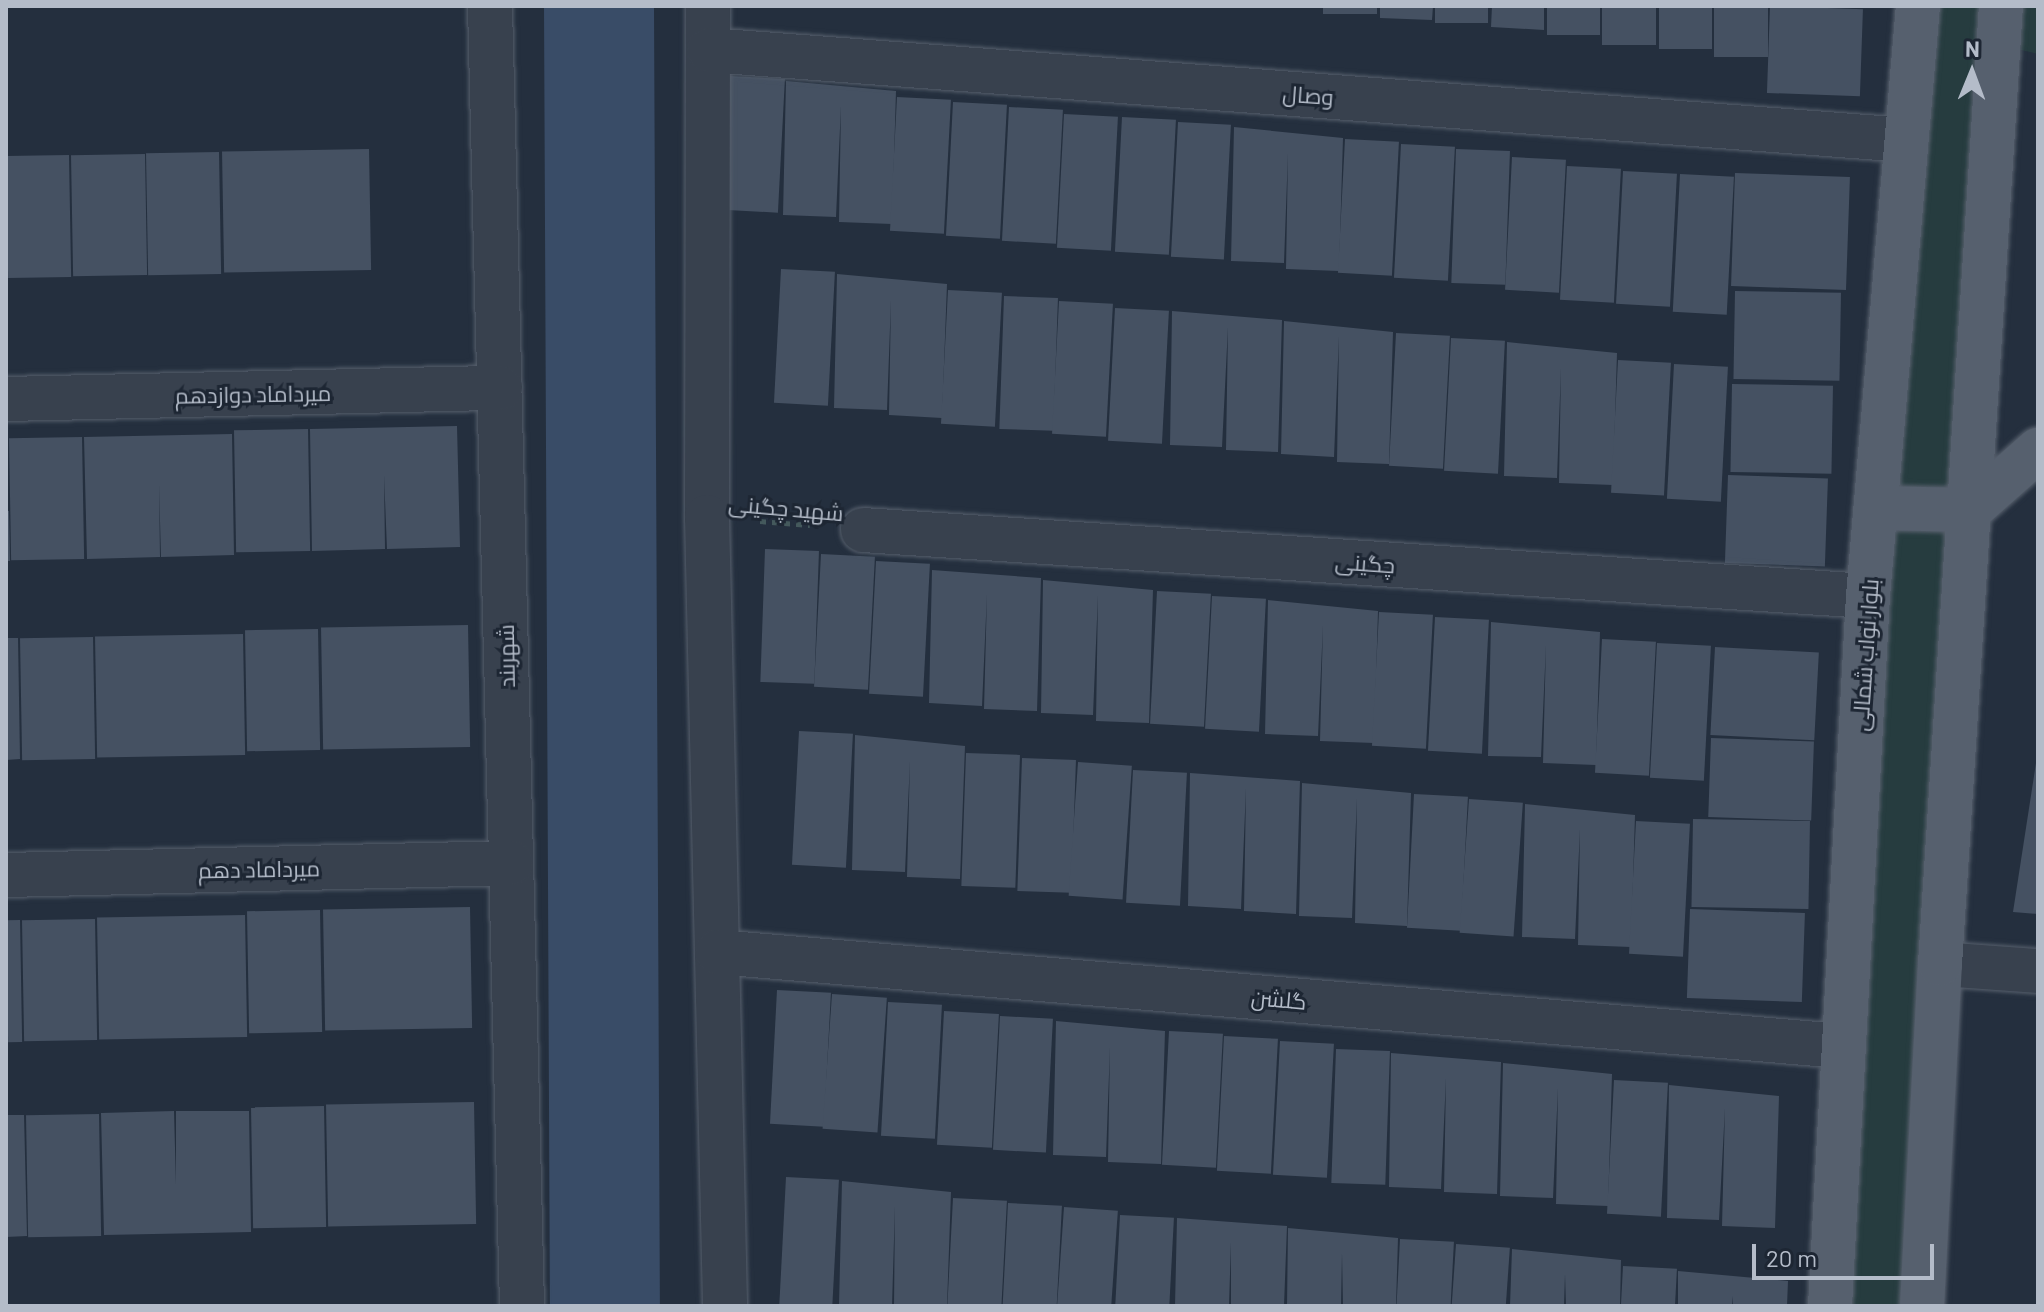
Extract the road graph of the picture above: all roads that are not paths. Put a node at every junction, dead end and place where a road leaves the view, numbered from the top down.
1 (490, 6) edge
2 (708, 6) edge
3 (1918, 6) edge
4 (2001, 6) edge
5 (709, 50) junction
6 (1906, 140) junction
7 (500, 388) junction
8 (6, 399) edge
9 (2038, 450) edge
10 (1877, 508) junction
11 (1970, 510) junction
12 (863, 530) road end
13 (1868, 596) junction
14 (511, 863) junction
15 (6, 875) edge
16 (717, 952) junction
17 (1940, 964) junction
18 (2038, 971) edge
19 (1841, 1046) junction
20 (522, 1306) edge
21 (725, 1306) edge
22 (1830, 1306) edge
23 (1922, 1306) edge

1 - 7 street, شهربند
2 - 5 street
3 - 6 main road, بلوار نواب شمالی
4 - 11 main road
5 - 6 street, وصال
5 - 16 street
6 - 10 main road, بلوار نواب شمالی
7 - 8 street, میرداماد دوازدهم
7 - 14 street, شهربند
9 - 11 main road
10 - 11 main road
10 - 13 main road, بلوار نواب شمالی
11 - 17 main road
12 - 13 street, چگینی
13 - 19 main road, بلوار نواب شمالی
14 - 15 street, میرداماد دهم
14 - 20 street, شهربند
16 - 19 street, گلشن
16 - 21 street
17 - 18 street
17 - 23 main road
19 - 22 main road, بلوار نواب شمالی

